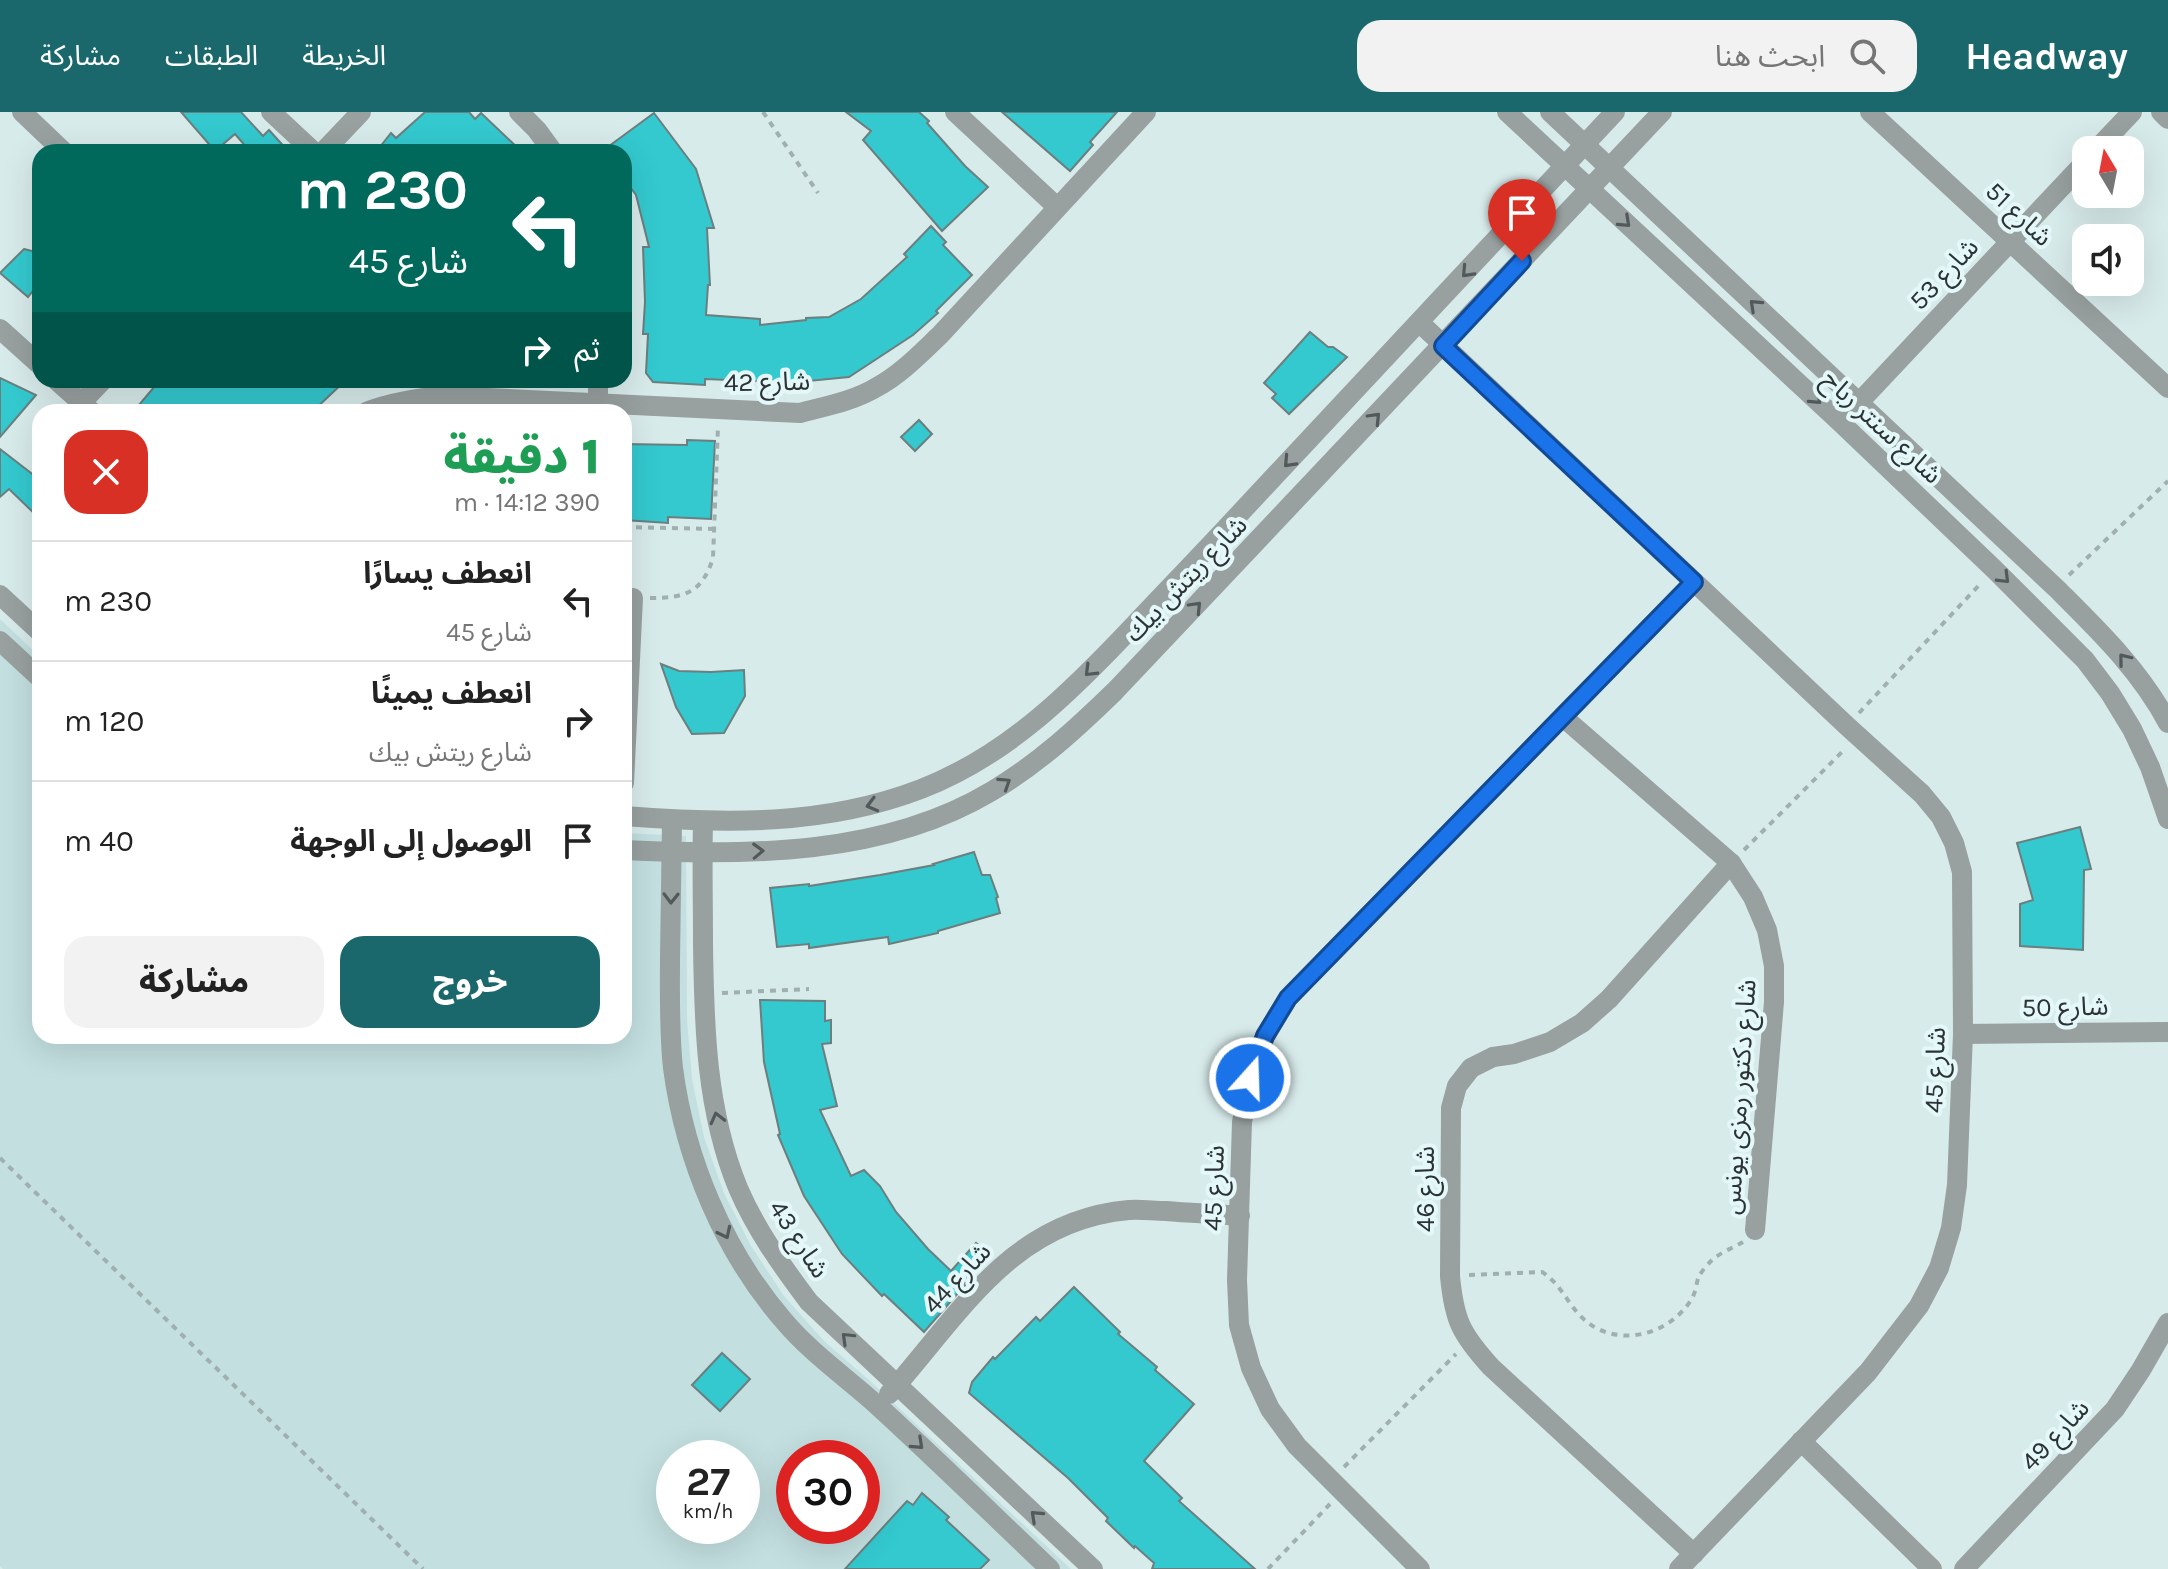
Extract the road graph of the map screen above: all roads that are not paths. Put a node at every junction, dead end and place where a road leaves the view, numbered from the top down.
1 (22, 112) edge
2 (271, 112) edge
3 (361, 112) edge
4 (519, 112) edge
5 (955, 112) edge
6 (1146, 112) edge
7 (1507, 112) edge
8 (1550, 112) edge
9 (1615, 112) edge
10 (1662, 112) edge
11 (1870, 112) edge
12 (2132, 112) edge
13 (2161, 112) edge
14 (2168, 119) edge
15 (2109, 136) edge
16 (56, 144) edge
17 (305, 144) edge
18 (331, 144) edge
19 (547, 144) edge
20 (1584, 144) junction
21 (1564, 166) junction
22 (1610, 168) junction
23 (2072, 176) edge
24 (1589, 189) junction
25 (1057, 207) junction
26 (2010, 242) junction
27 (1420, 323) junction
28 (0, 329) edge
29 (1443, 346) junction
30 (32, 358) edge
31 (65, 388) edge
32 (598, 388) edge
33 (2168, 388) edge
34 (598, 403) junction
35 (1859, 403) junction
36 (83, 404) edge
37 (395, 404) edge
38 (618, 404) edge
39 (632, 405) edge
40 (1840, 422) junction
41 (1694, 582) junction
42 (0, 595) edge
43 (633, 598) road end
44 (632, 619) edge
45 (32, 625) edge
46 (0, 641) edge
47 (32, 671) edge
48 (1563, 717) junction
49 (2168, 723) edge
50 (632, 817) edge
51 (2168, 819) edge
52 (672, 820) junction
53 (703, 821) junction
54 (632, 851) edge
55 (671, 853) junction
56 (702, 853) junction
57 (1731, 863) junction
58 (2168, 1032) edge
59 (1963, 1034) junction
60 (1240, 1216) junction
61 (1755, 1230) road end
62 (2168, 1323) edge
63 (897, 1385) junction
64 (878, 1406) junction
65 (1801, 1441) junction
66 (1694, 1554) junction
67 (1050, 1569) edge
68 (1093, 1569) edge
69 (1420, 1569) edge
70 (1679, 1569) edge
71 (1932, 1569) edge
72 (1964, 1569) edge

1 - 16 street
2 - 17 street
3 - 18 street
4 - 19 street
5 - 25 street
6 - 25 street, شارع 42
7 - 21 street, شارع سنتر رباح
8 - 20 street, شارع سنتر رباح
9 - 20 street, شارع ريتش بيك
10 - 22 street, شارع ريتش بيك
11 - 26 street, شارع 51
12 - 15 street
13 - 14 street
20 - 21 street, شارع ريتش بيك
20 - 22 street, شارع سنتر رباح
21 - 24 street, شارع سنتر رباح
21 -> 27 street, شارع ريتش بيك
22 - 24 street, شارع ريتش بيك
35 -> 22 street, شارع سنتر رباح
23 - 26 street, شارع 53
24 - 29 street, شارع ريتش بيك
24 -> 40 street, شارع سنتر رباح
25 - 39 street, شارع 42
26 - 33 street, شارع 51
26 - 35 street, شارع 53
27 - 29 street, شارع 45
27 -> 53 street, شارع ريتش بيك
28 - 30 street
29 - 41 street, شارع 45
56 -> 29 street, شارع ريتش بيك
31 - 36 street
32 - 34 street
34 - 37 street, شارع 42
34 - 38 street, شارع 42
35 - 40 street, شارع 53
49 -> 35 street, شارع سنتر رباح
40 -> 51 street, شارع سنتر رباح
41 - 48 street, شارع 45
41 - 59 street, شارع 45
42 - 45 street
43 - 44 street
46 - 47 street
48 - 57 street, شارع دكتور رمزى يونس
48 - 60 street, شارع 45
50 - 52 street, شارع ريتش بيك
52 - 53 street, شارع ريتش بيك
52 - 55 street
53 - 56 street, شارع 43
54 - 55 street, شارع ريتش بيك
55 - 56 street, شارع ريتش بيك
55 -> 64 street
63 -> 56 street, شارع 43
57 - 61 street, شارع دكتور رمزى يونس
57 - 66 street, شارع 46
58 - 59 street, شارع 50
59 - 65 street, شارع 45
60 - 63 street, شارع 44
60 - 69 street, شارع 45
62 - 72 street, شارع 49
63 - 64 street, شارع 44
68 -> 63 street, شارع 43
64 -> 67 street
65 - 66 street, شارع 45
65 - 71 street
66 - 70 street, شارع 45

